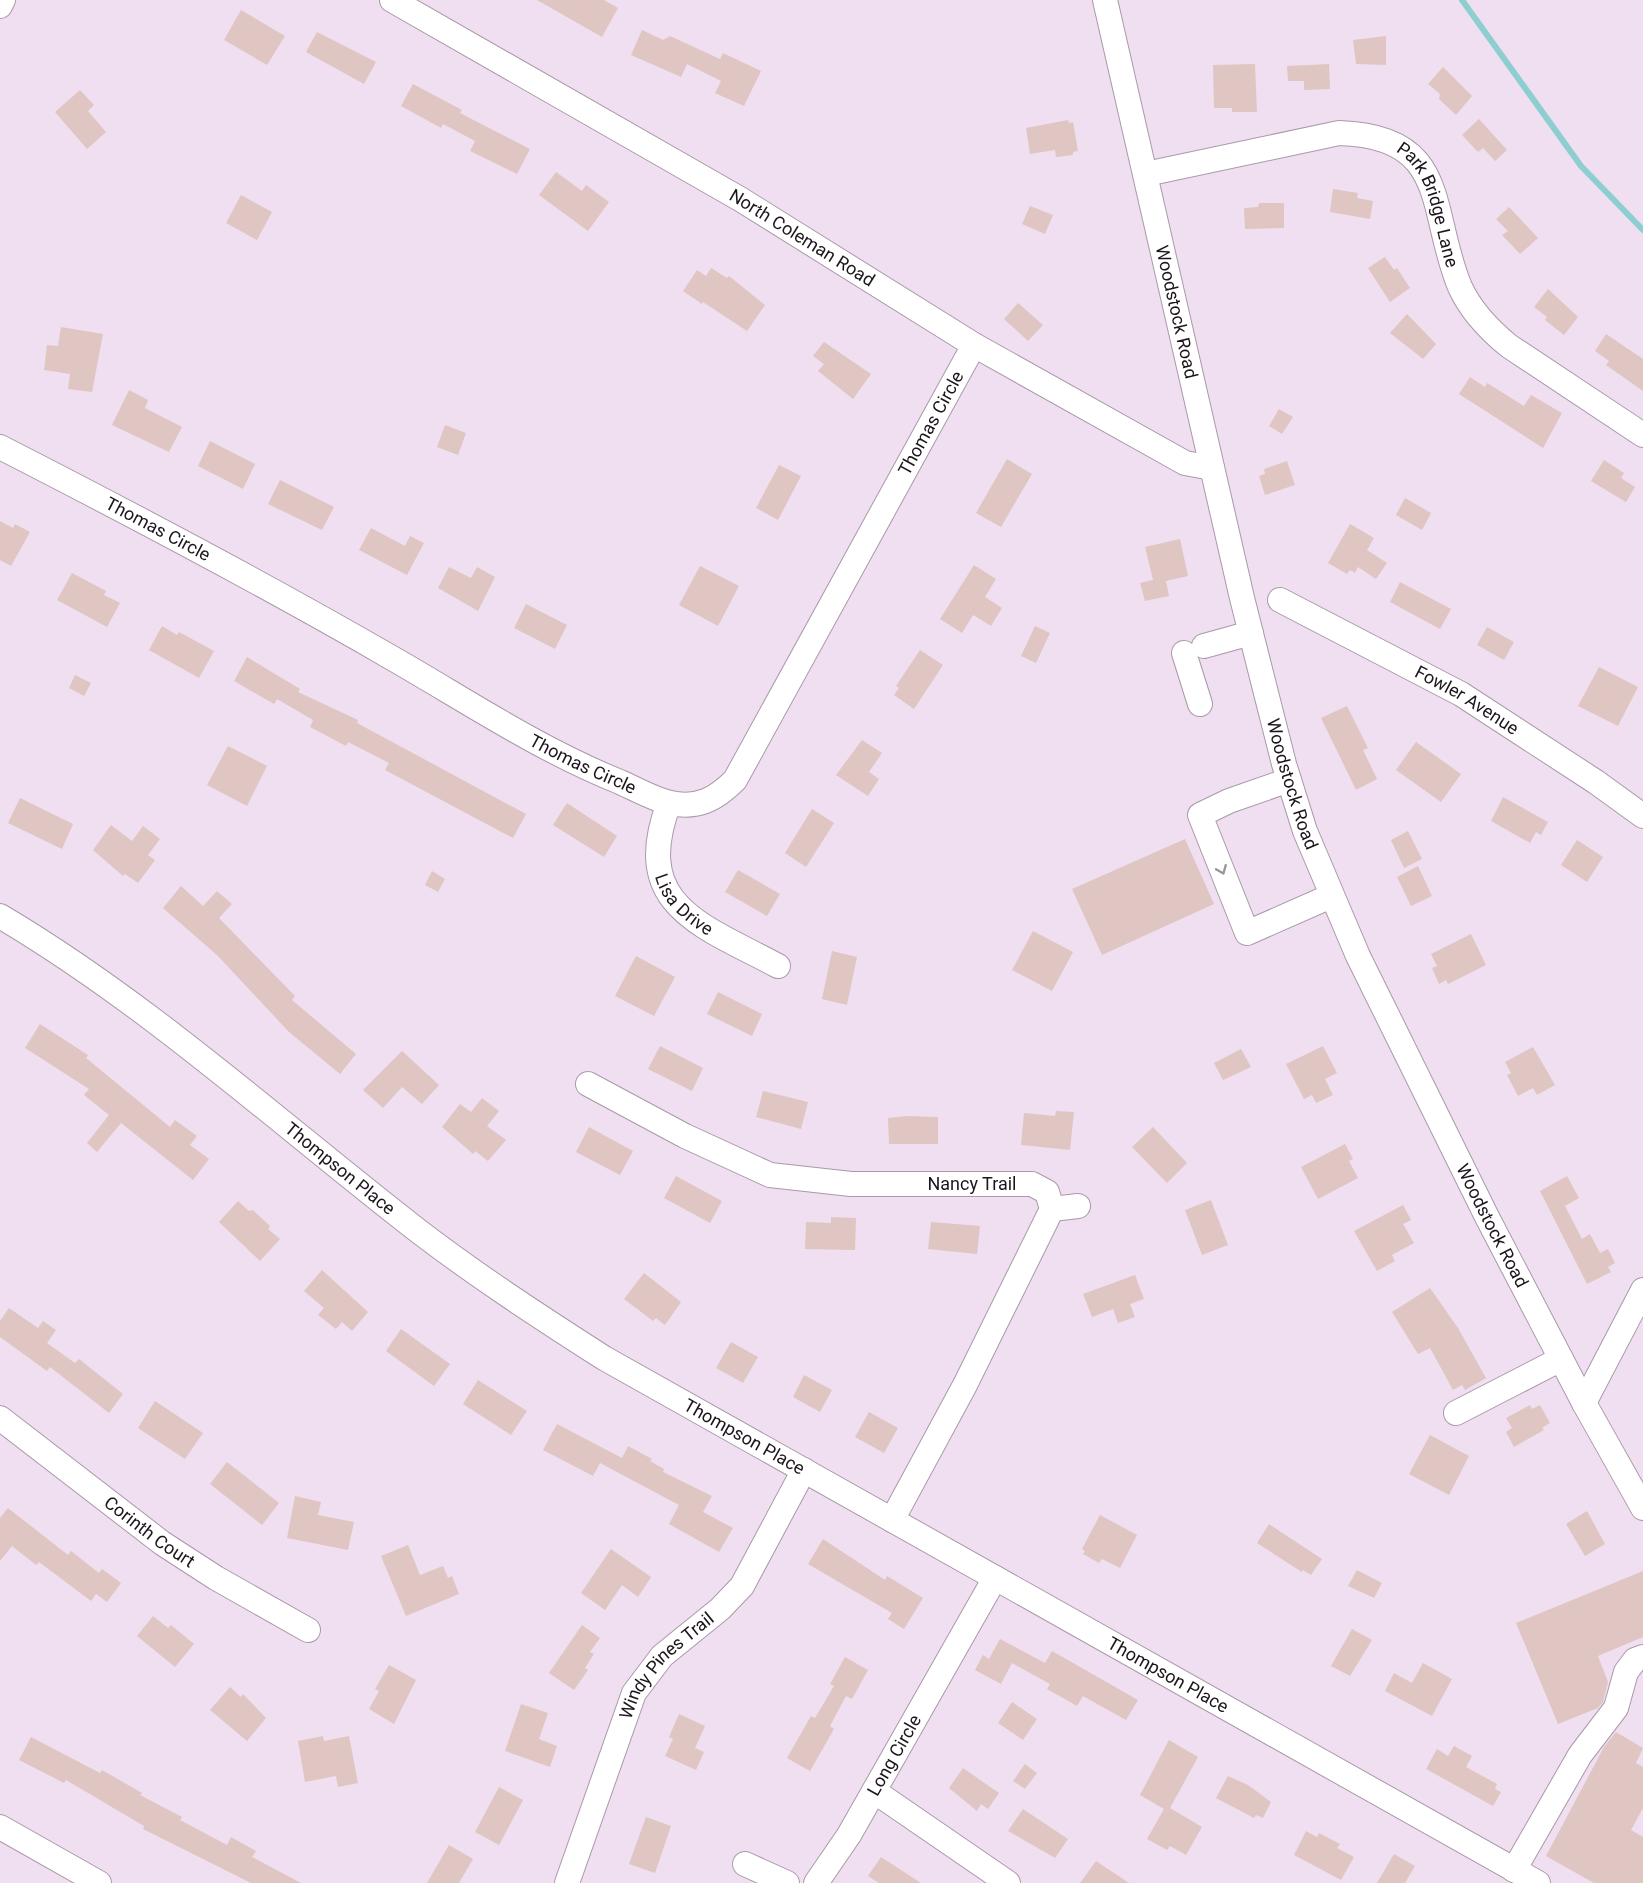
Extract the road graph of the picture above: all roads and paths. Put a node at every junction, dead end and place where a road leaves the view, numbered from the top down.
1 (3, 0) edge
2 (392, 0) edge
3 (1105, 0) edge
4 (0, 6) edge
5 (1146, 174) junction
6 (974, 345) junction
7 (1643, 435) edge
8 (0, 447) edge
9 (1212, 468) junction
10 (1280, 600) dead end
11 (1251, 633) junction
12 (1200, 704) dead end
13 (1289, 780) junction
14 (669, 802) junction
15 (1643, 816) edge
16 (1331, 897) junction
17 (0, 916) edge
18 (778, 966) dead end
19 (588, 1084) dead end
20 (1078, 1206) dead end
21 (1052, 1209) junction
22 (1643, 1290) edge
23 (1561, 1359) junction
24 (1584, 1403) junction
25 (1456, 1413) dead end
26 (0, 1419) edge
27 (804, 1470) junction
28 (1643, 1508) edge
29 (892, 1520) junction
30 (995, 1578) junction
31 (308, 1630) dead end
32 (1643, 1657) edge
33 (874, 1791) junction
34 (0, 1827) edge
35 (745, 1864) dead end
36 (1514, 1870) junction
37 (99, 1883) edge
38 (567, 1883) edge
39 (788, 1883) edge
40 (816, 1883) edge
41 (1008, 1883) edge
42 (1538, 1883) edge

1 - 4 street
2 - 6 street, North Coleman Road
3 - 5 street, Woodstock Road
5 - 7 street, Park Bridge Lane
5 - 9 street, Woodstock Road
6 - 9 street, North Coleman Road
6 - 14 street, Thomas Circle
8 - 14 street, Thomas Circle
9 - 11 street, Woodstock Road
10 - 15 street, Fowler Avenue
11 - 12 street
11 - 13 street, Woodstock Road
13 - 16 street, Woodstock Road
13 -> 16 street
14 - 18 street, Lisa Drive
16 - 23 street, Woodstock Road
17 - 27 street, Thompson Place
19 - 21 street, Nancy Trail
20 - 21 street
21 - 29 street
22 - 24 street
23 - 24 street, Woodstock Road
23 - 25 street
24 - 28 street, Woodstock Road
26 - 31 street, Corinth Court
27 - 29 street, Thompson Place
27 - 38 street, Windy Pines Trail
29 - 30 street, Thompson Place
30 - 33 street, Long Circle
30 - 36 street, Thompson Place
32 - 36 street
33 - 40 street
33 - 41 street, Long Circle
34 - 37 street
35 - 39 street
36 - 42 street, Thompson Place

